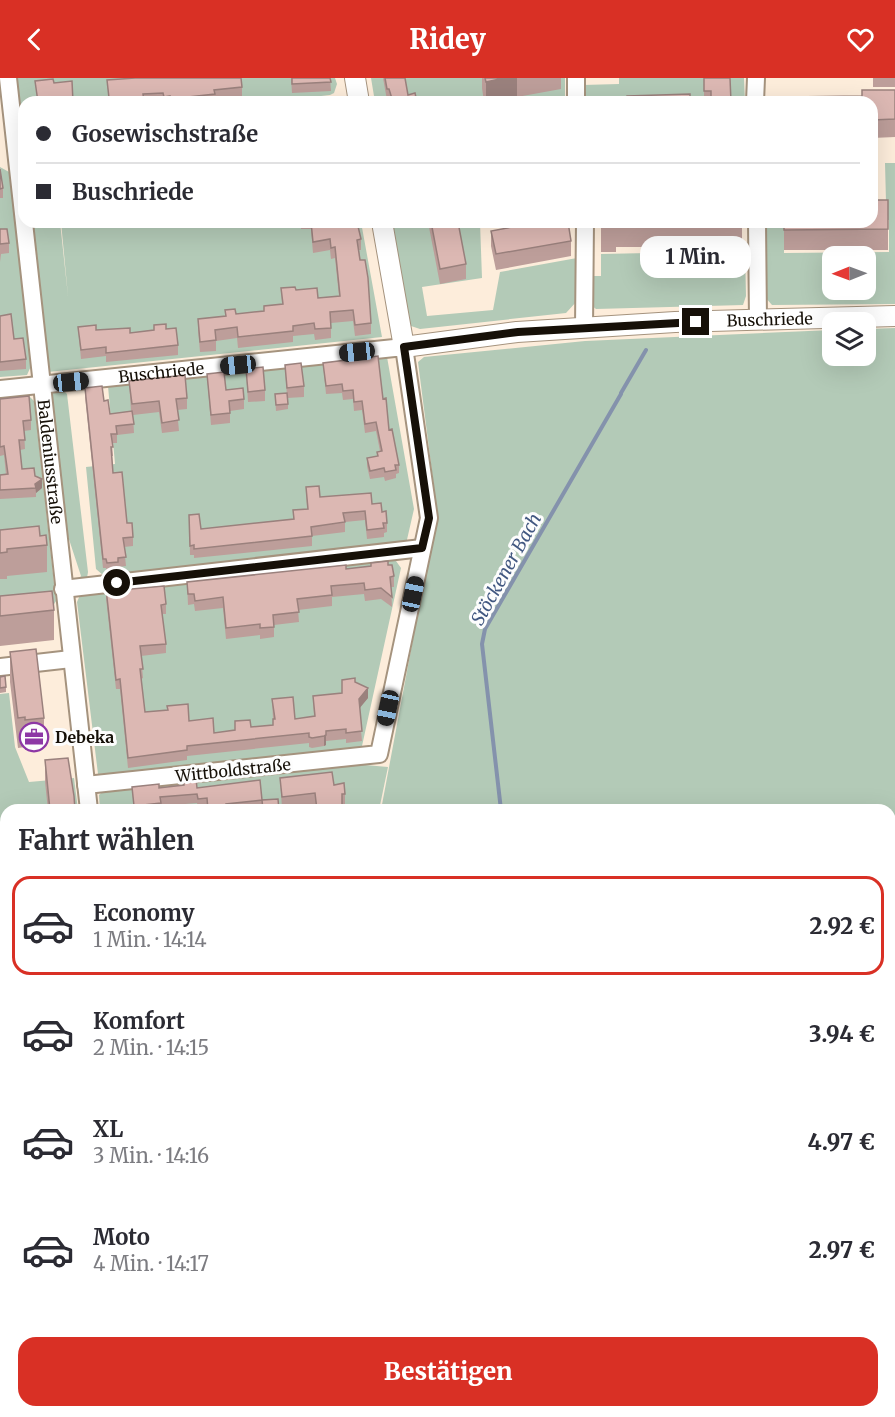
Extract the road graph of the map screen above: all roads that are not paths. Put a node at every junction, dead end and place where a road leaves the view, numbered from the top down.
1 (8, 78) edge
2 (355, 78) edge
3 (576, 78) edge
4 (756, 78) edge
5 (354, 96) edge
6 (576, 96) edge
7 (756, 96) edge
8 (18, 131) edge
9 (18, 138) edge
10 (8, 158) edge
11 (18, 227) edge
12 (18, 228) edge
13 (383, 228) edge
14 (585, 228) edge
15 (757, 228) edge
16 (895, 316) edge
17 (758, 320) junction
18 (584, 328) junction
19 (404, 347) junction
20 (41, 385) junction
21 (0, 389) edge
22 (422, 548) junction
23 (63, 589) junction
24 (71, 659) junction
25 (0, 667) edge
26 (86, 785) junction
27 (88, 804) edge

1 - 8 street, Baldeniusstraße
2 - 5 street
3 - 6 street
4 - 7 street
9 - 10 street, Baldeniusstraße
10 - 11 street, Baldeniusstraße
12 - 20 street, Baldeniusstraße
13 - 19 street
14 - 18 street
15 - 17 street
16 - 17 street, Buschriede
17 - 18 street, Buschriede
18 - 19 street, Buschriede
19 - 20 street, Buschriede
19 - 22 street
20 - 21 street, Buschriede
20 - 23 street, Baldeniusstraße
22 - 23 street
22 - 26 street, Wittboldstraße
23 - 24 street, Baldeniusstraße
24 - 25 street
24 - 26 street, Baldeniusstraße
26 - 27 street, Baldeniusstraße

